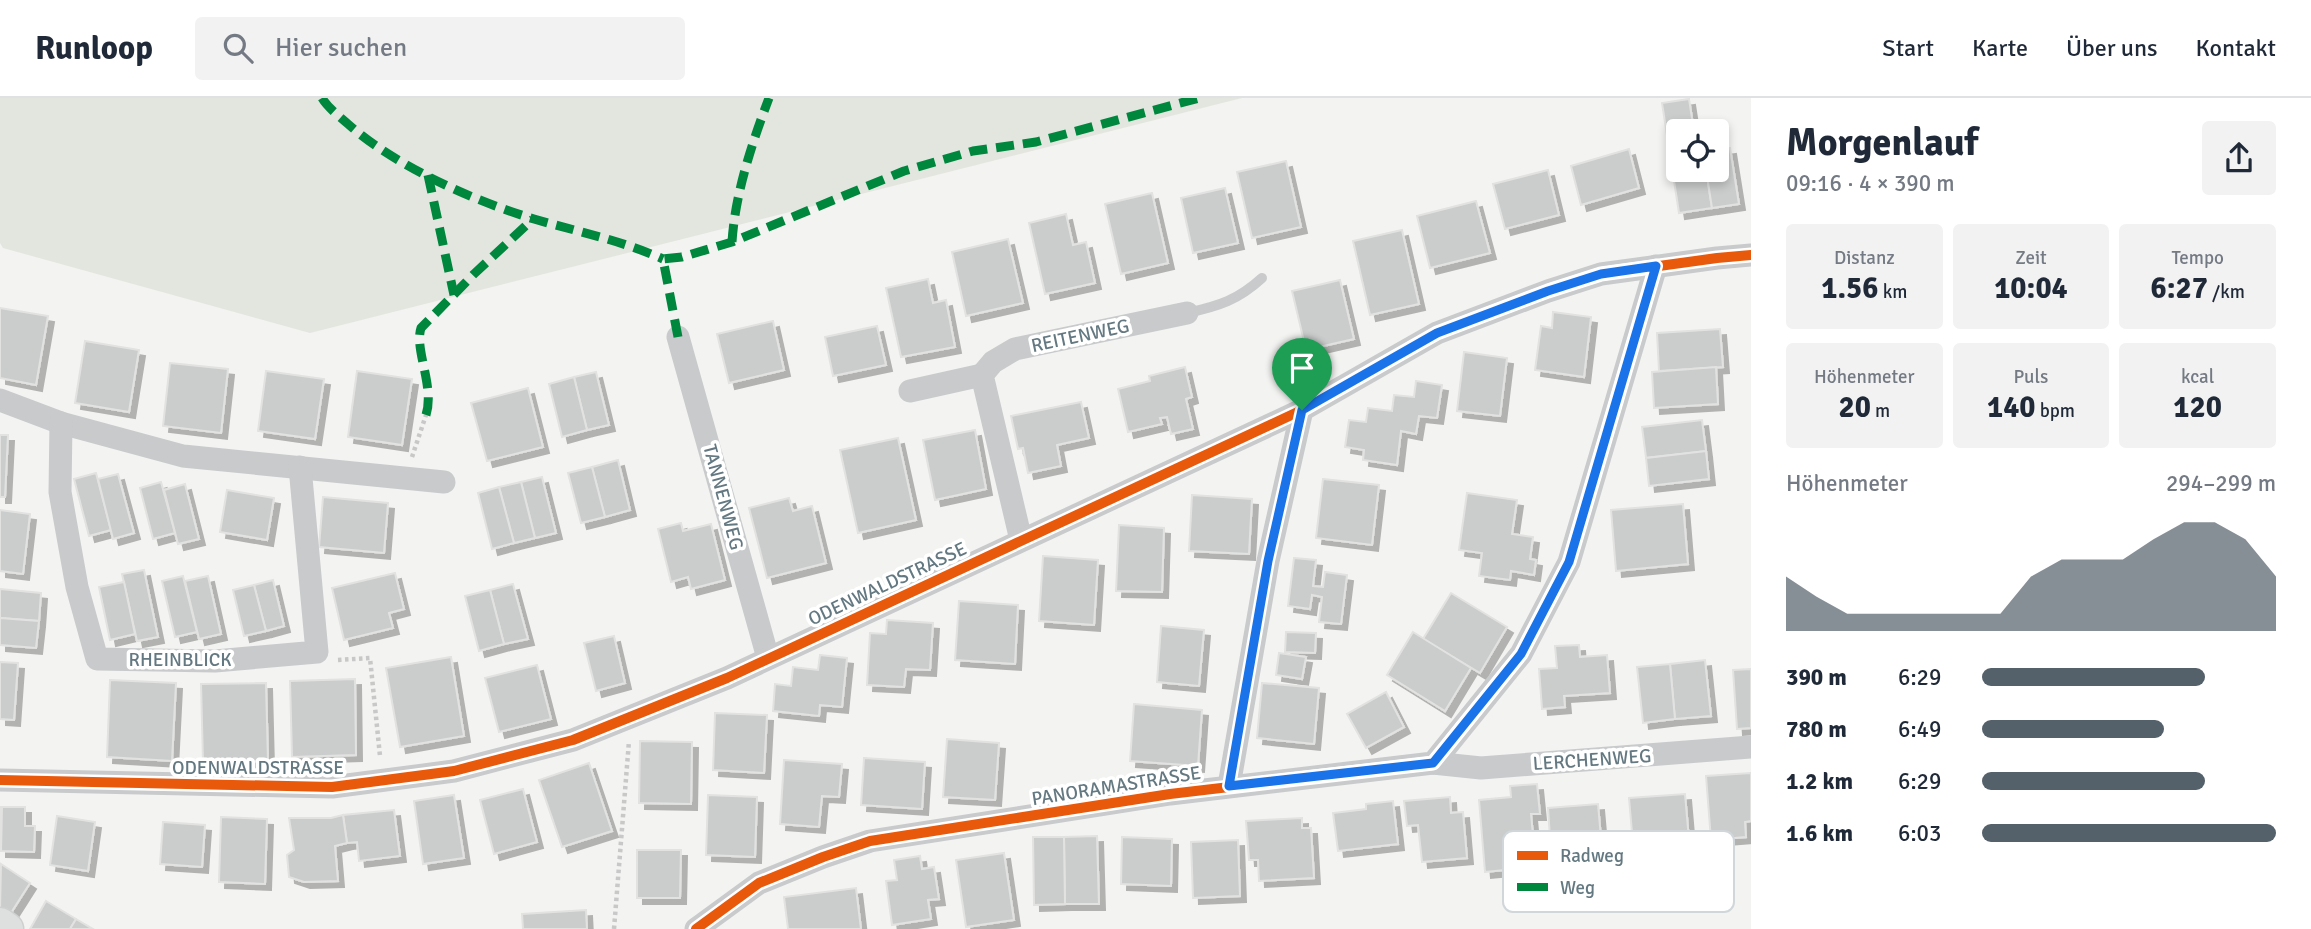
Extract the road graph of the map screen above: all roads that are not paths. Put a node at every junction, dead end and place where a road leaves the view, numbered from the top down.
1 (1751, 255) edge
2 (1656, 266) junction
3 (1262, 278) dead end
4 (1187, 313) joint
5 (678, 337) dead end
6 (982, 375) junction
7 (910, 391) dead end
8 (0, 400) edge
9 (1302, 410) junction
10 (61, 423) junction
11 (300, 467) junction
12 (444, 482) dead end
13 (1021, 540) junction
14 (768, 658) junction
15 (1751, 747) edge
16 (1433, 763) junction
17 (0, 780) edge
18 (1229, 786) junction
19 (0, 924) edge
20 (8, 929) edge
21 (696, 929) edge

1 - 2 street, ODENWALDSTRASSE
2 - 9 street, ODENWALDSTRASSE
2 - 16 street
3 - 4 lane
4 - 6 street, REITENWEG
5 - 14 street, TANNENWEG
6 - 7 street, REITENWEG
6 - 13 street
8 - 10 street
9 - 13 street, ODENWALDSTRASSE
9 - 18 street
10 - 11 street
10 - 11 street, RHEINBLICK
11 - 12 street
13 - 14 street, ODENWALDSTRASSE
14 - 17 street, ODENWALDSTRASSE
15 - 16 street, LERCHENWEG
16 - 18 street, PANORAMASTRASSE
18 - 21 street, PANORAMASTRASSE
19 - 20 street

